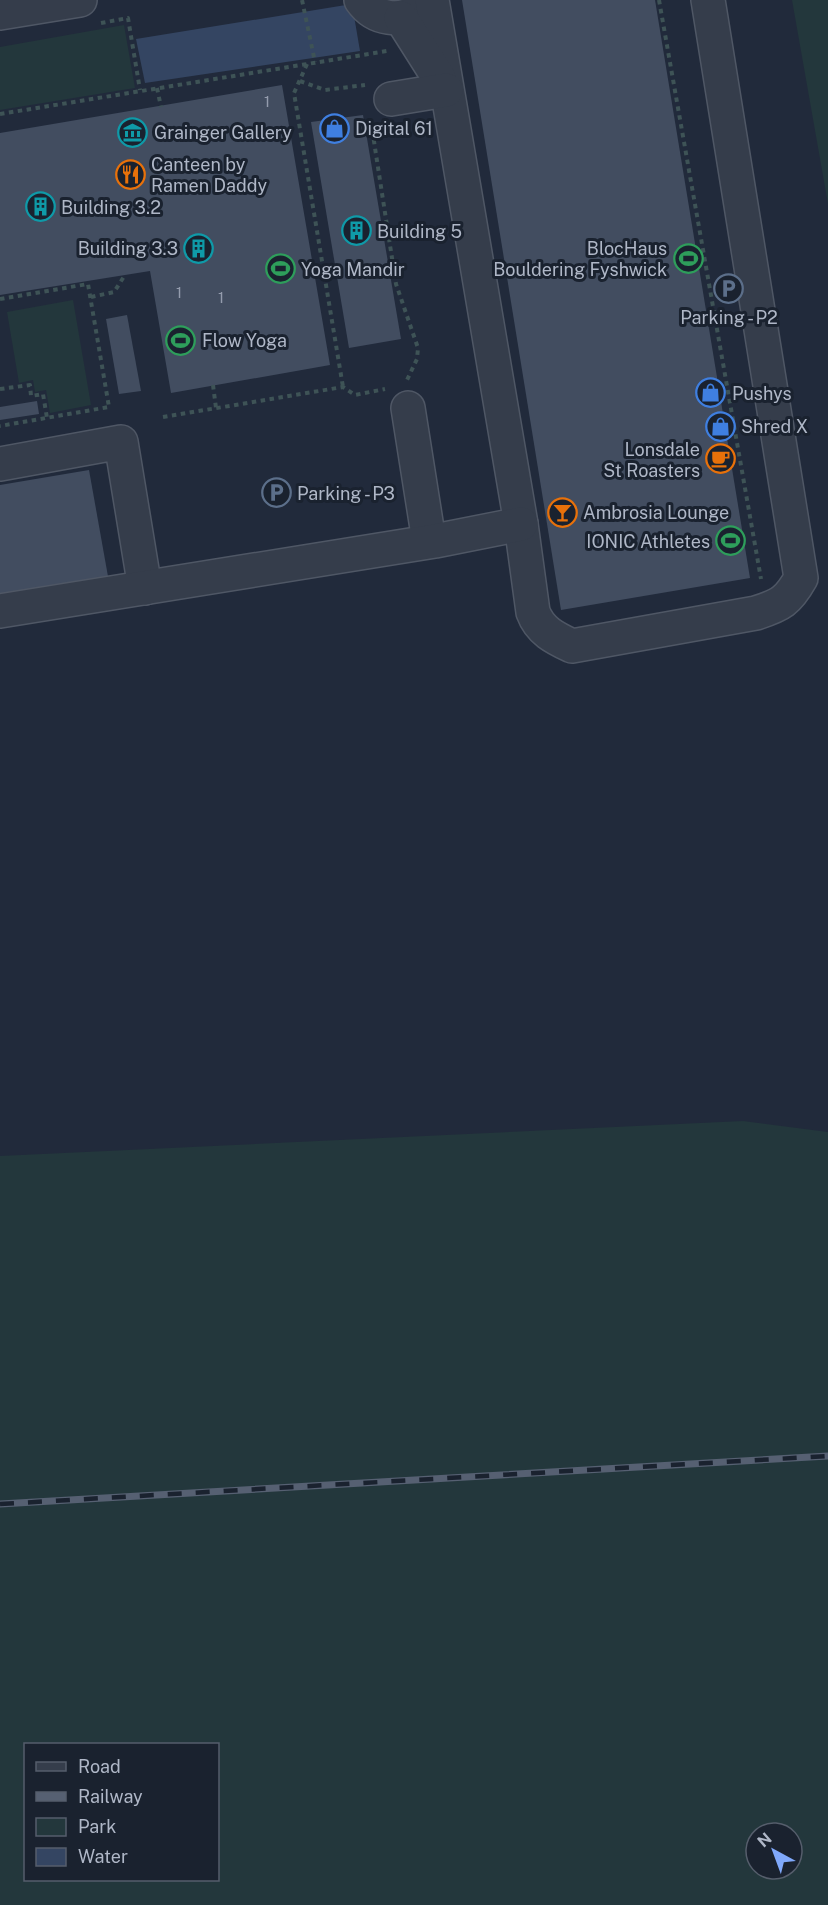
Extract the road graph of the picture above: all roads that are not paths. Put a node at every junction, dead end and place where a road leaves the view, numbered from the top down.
1 (80, 0) edge
2 (361, 0) edge
3 (430, 0) edge
4 (708, 0) edge
5 (0, 13) edge
6 (401, 18) junction
7 (446, 90) junction
8 (376, 104) road end
9 (402, 393) road end
10 (0, 464) edge
11 (521, 524) junction
12 (429, 541) junction
13 (145, 588) junction
14 (0, 611) edge

1 - 5 lane
2 - 6 lane
3 - 6 lane
3 - 7 lane
4 - 11 lane
6 - 7 lane
7 - 8 lane
7 - 11 lane
9 - 12 lane
10 - 13 lane
11 - 12 lane
12 - 13 lane
13 - 14 lane

